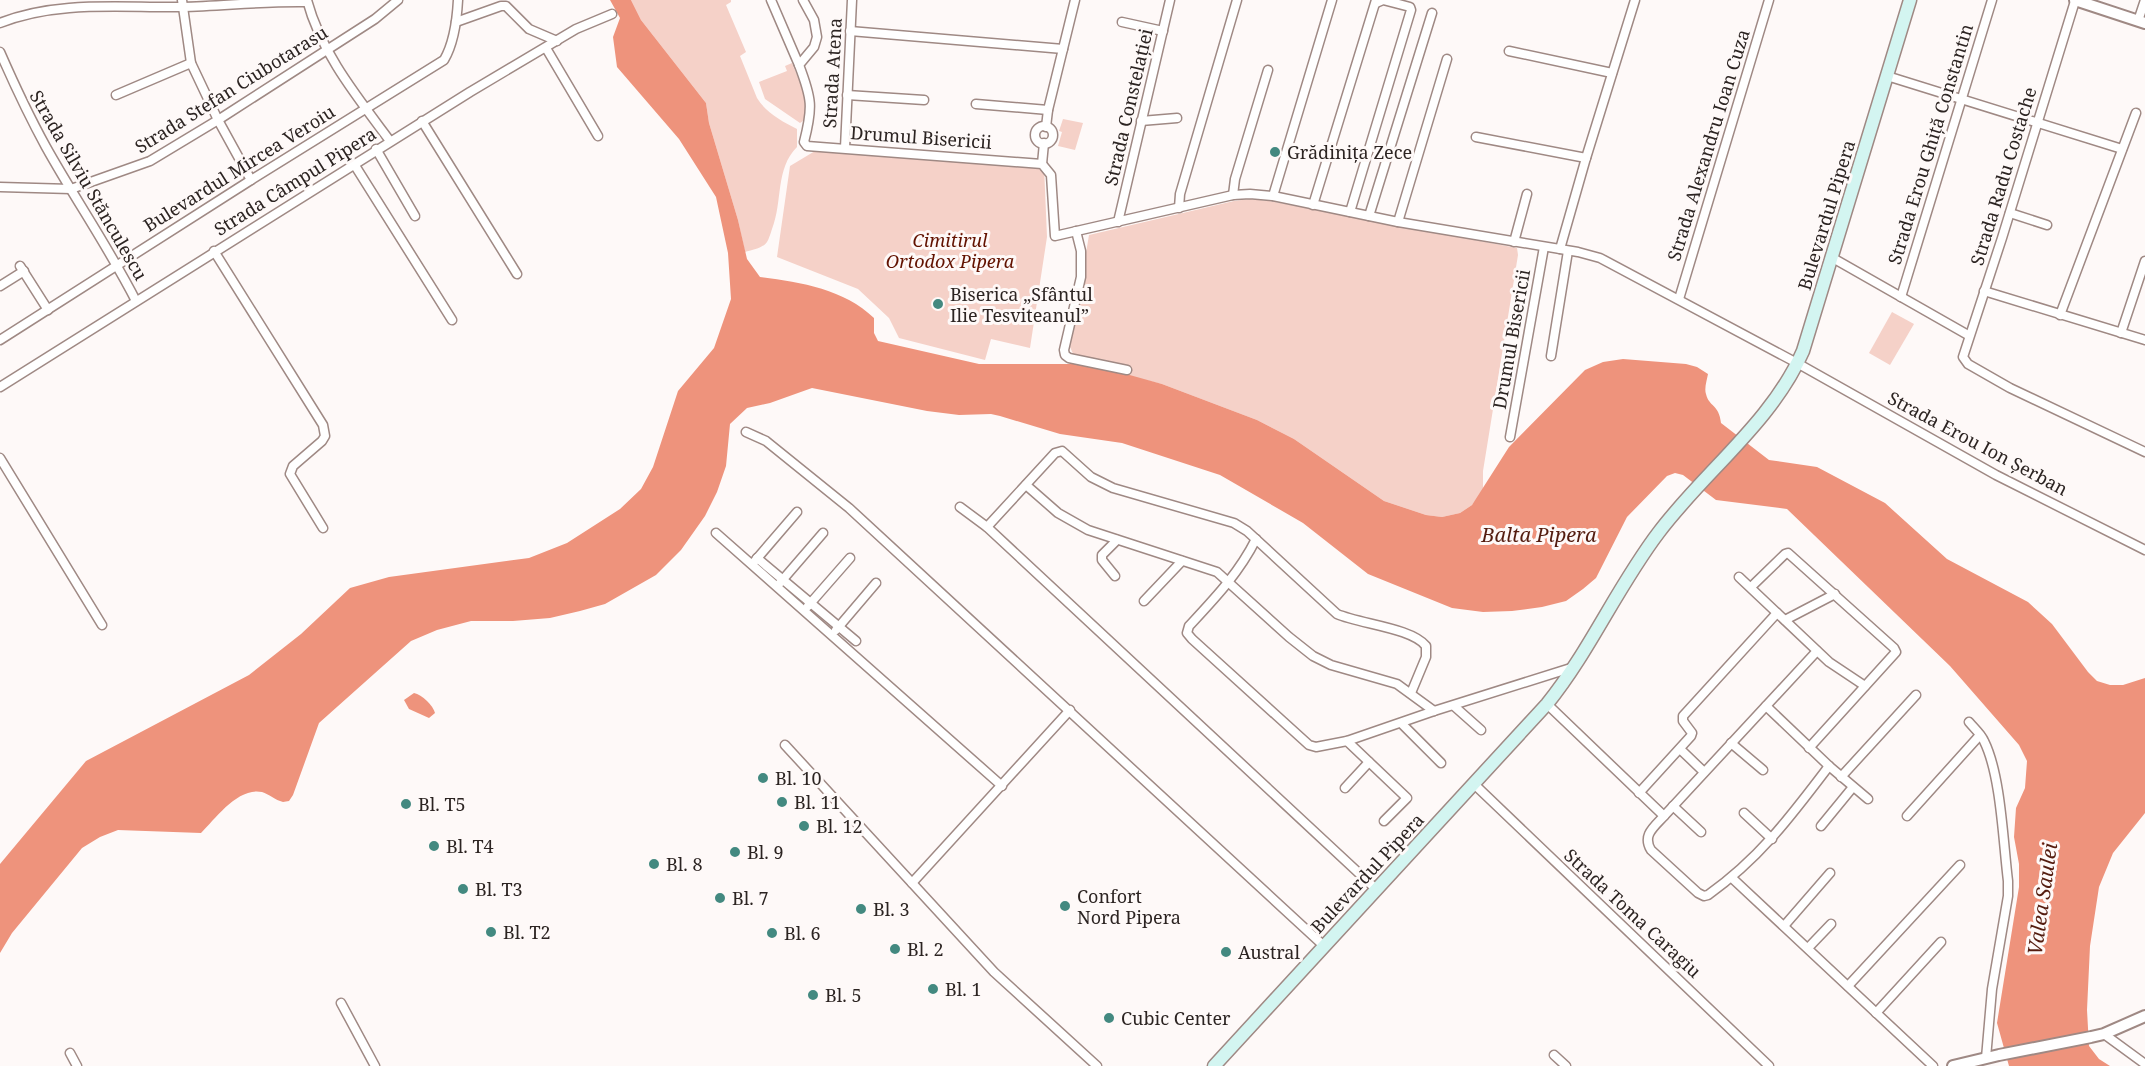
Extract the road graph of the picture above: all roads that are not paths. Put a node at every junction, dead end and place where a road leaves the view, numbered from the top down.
1 (398, 0) edge
2 (458, 0) edge
3 (771, 0) edge
4 (803, 0) edge
5 (852, 0) edge
6 (1075, 0) edge
7 (1170, 0) edge
8 (1237, 0) edge
9 (1332, 0) edge
10 (1635, 0) edge
11 (1769, 0) edge
12 (1910, 0) edge
13 (1992, 0) edge
14 (2075, 0) edge
15 (2145, 0) edge
16 (307, 1) edge
17 (1376, 1) edge
18 (182, 3) edge
19 (1432, 13) dead end
20 (612, 14) dead end
21 (456, 22) junction
22 (1122, 22) dead end
23 (2142, 22) edge
24 (0, 23) edge
25 (849, 31) junction
26 (1163, 31) junction
27 (557, 41) junction
28 (546, 48) junction
29 (1063, 49) junction
30 (327, 50) junction
31 (1509, 51) dead end
32 (0, 52) edge
33 (1447, 59) dead end
34 (191, 63) junction
35 (799, 65) junction
36 (1268, 70) dead end
37 (1612, 73) junction
38 (1887, 76) junction
39 (116, 94) dead end
40 (847, 95) junction
41 (1961, 99) junction
42 (924, 100) dead end
43 (976, 104) dead end
44 (365, 108) junction
45 (1048, 111) junction
46 (2136, 113) dead end
47 (1177, 118) dead end
48 (218, 120) junction
49 (422, 121) junction
50 (1142, 121) junction
51 (2037, 122) junction
52 (598, 136) dead end
53 (1476, 137) dead end
54 (390, 141) junction
55 (844, 148) junction
56 (376, 149) junction
57 (2122, 149) junction
58 (1586, 158) junction
59 (354, 164) junction
60 (1042, 164) junction
61 (251, 180) junction
62 (0, 187) edge
63 (71, 189) junction
64 (1527, 194) dead end
65 (1233, 195) junction
66 (1273, 196) junction
67 (1313, 205) junction
68 (1179, 208) junction
69 (1350, 212) junction
70 (2010, 213) junction
71 (415, 216) dead end
72 (1368, 216) junction
73 (1118, 222) junction
74 (1398, 222) junction
75 (2047, 225) dead end
76 (1076, 231) junction
77 (1514, 242) junction
78 (1544, 247) junction
79 (1564, 250) junction
80 (214, 251) junction
81 (1831, 257) junction
82 (2145, 261) edge
83 (117, 265) junction
84 (517, 274) dead end
85 (0, 286) edge
86 (1984, 291) junction
87 (1901, 297) junction
88 (1679, 299) junction
89 (136, 301) junction
90 (48, 310) junction
91 (2060, 315) junction
92 (452, 320) dead end
93 (2121, 333) junction
94 (1968, 335) junction
95 (0, 340) edge
96 (2145, 340) edge
97 (1551, 356) dead end
98 (1797, 363) junction
99 (1127, 370) dead end
100 (0, 387) edge
101 (746, 432) dead end
102 (1510, 437) dead end
103 (2145, 452) edge
104 (0, 458) edge
105 (1026, 485) junction
106 (960, 507) dead end
107 (797, 513) dead end
108 (987, 527) junction
109 (323, 528) dead end
110 (716, 533) dead end
111 (823, 533) dead end
112 (1256, 539) junction
113 (1117, 540) junction
114 (2145, 550) edge
115 (850, 558) dead end
116 (754, 561) junction
117 (1182, 561) junction
118 (1115, 576) dead end
119 (1739, 577) dead end
120 (779, 583) junction
121 (876, 583) dead end
122 (1230, 583) junction
123 (1750, 587) junction
124 (1834, 594) junction
125 (1144, 601) dead end
126 (810, 603) junction
127 (804, 611) junction
128 (1777, 613) junction
129 (1785, 621) junction
130 (102, 625) dead end
131 (839, 627) junction
132 (832, 635) junction
133 (856, 641) dead end
134 (1817, 651) junction
135 (1574, 667) junction
136 (1550, 675) junction
137 (1562, 686) junction
138 (1865, 686) junction
139 (1411, 693) junction
140 (1916, 695) dead end
141 (1547, 704) junction
142 (1454, 706) junction
143 (1766, 706) junction
144 (1070, 710) junction
145 (1434, 711) junction
146 (1970, 722) dead end
147 (1402, 724) junction
148 (1481, 730) dead end
149 (1980, 735) junction
150 (1347, 741) junction
151 (1731, 743) junction
152 (785, 745) dead end
153 (1809, 748) junction
154 (1680, 749) junction
155 (1369, 762) junction
156 (1442, 763) dead end
157 (1829, 766) junction
158 (1763, 770) dead end
159 (1704, 772) junction
160 (1841, 777) junction
161 (1473, 784) junction
162 (1002, 786) junction
163 (1854, 787) junction
164 (1345, 788) dead end
165 (1639, 793) junction
166 (1868, 799) dead end
167 (1673, 806) junction
168 (1744, 813) dead end
169 (1664, 816) junction
170 (1907, 816) dead end
171 (1384, 822) dead end
172 (1821, 826) dead end
173 (1701, 832) dead end
174 (1772, 839) junction
175 (1960, 865) dead end
176 (1830, 873) dead end
177 (1732, 878) junction
178 (912, 883) junction
179 (1377, 890) junction
180 (1831, 924) dead end
181 (1784, 926) junction
182 (1941, 942) dead end
183 (1324, 946) junction
184 (1808, 948) junction
185 (1848, 986) junction
186 (341, 1003) dead end
187 (1876, 1013) junction
188 (2145, 1016) edge
189 (2104, 1034) junction
190 (70, 1053) dead end
191 (1554, 1055) dead end
192 (1981, 1061) edge
193 (2145, 1064) edge
194 (77, 1066) edge
195 (375, 1066) edge
196 (1097, 1066) edge
197 (1214, 1066) edge
198 (1566, 1066) edge
199 (1769, 1066) edge
200 (1933, 1066) edge
201 (1953, 1066) edge

1 - 30 street, Strada Stefan Ciubotarasu
2 - 21 street, Bulevardul Mircea Veroiu
3 - 35 street, Drumul Bisericii
4 - 35 street
5 - 25 street, Strada Atena
6 - 29 street
7 - 26 street, Strada Constelației
8 - 68 street
9 - 66 street
10 - 37 street
11 - 88 street, Strada Alexandru Ioan Cuza
12 - 38 main road, Bulevardul Pipera
13 - 41 street, Strada Erou Ghiță Constantin
14 - 23 street
14 - 51 street, Strada Radu Costache
15 - 23 street
16 - 18 street
16 - 30 street
17 - 67 street
17 - 69 street
18 - 24 street
18 - 34 street
19 - 72 street
20 - 27 street, Strada Câmpul Pipera
21 - 27 street
21 - 44 street, Bulevardul Mircea Veroiu
22 - 26 street
25 - 29 street
25 - 40 street, Strada Atena
26 - 50 street, Strada Constelației
27 - 28 street, Strada Câmpul Pipera
28 - 49 street, Strada Câmpul Pipera
28 - 52 street
29 - 45 street
30 - 44 street
30 - 48 street, Strada Stefan Ciubotarasu
31 - 37 street
32 - 63 street, Strada Silviu Stănculescu
33 - 74 street
34 - 39 street
34 - 48 street
35 - 55 street, Drumul Bisericii
36 - 65 street
37 - 58 street
38 - 41 street
38 - 81 main road, Bulevardul Pipera
40 - 42 street
40 - 55 street, Strada Atena
41 - 51 street
41 - 87 street, Strada Erou Ghiță Constantin
43 - 45 street
44 - 54 street
44 - 61 street, Bulevardul Mircea Veroiu
45 - 60 street
46 - 57 street
47 - 50 street
48 - 61 street
48 - 63 street, Strada Stefan Ciubotarasu
49 - 54 street, Strada Câmpul Pipera
49 - 84 street
50 - 73 street, Strada Constelației
51 - 57 street
51 - 70 street, Strada Radu Costache
53 - 58 street
54 - 56 street, Strada Câmpul Pipera
55 - 60 street, Drumul Bisericii
56 - 59 street, Strada Câmpul Pipera
56 - 71 street
57 - 91 street
58 - 79 street
59 - 80 street, Strada Câmpul Pipera
59 - 92 street
60 - 76 street, Drumul Bisericii
61 - 83 street, Bulevardul Mircea Veroiu
62 - 63 street, Strada Stefan Ciubotarasu
63 - 83 street, Strada Silviu Stănculescu
64 - 77 street, Drumul Bisericii
65 - 66 street, Drumul Bisericii
65 - 68 street, Drumul Bisericii
66 - 67 street, Drumul Bisericii
67 - 69 street, Drumul Bisericii
68 - 73 street, Drumul Bisericii
69 - 72 street, Drumul Bisericii
70 - 75 street
70 - 86 street, Strada Radu Costache
72 - 74 street, Drumul Bisericii
73 - 76 street, Drumul Bisericii
74 - 77 street, Drumul Bisericii
76 - 99 street
77 - 78 street, Drumul Bisericii
78 - 79 street, Drumul Bisericii
78 - 102 street, Drumul Bisericii
79 - 88 street, Drumul Bisericii
79 - 97 street
80 - 89 street, Strada Câmpul Pipera
80 - 109 street
81 - 87 street
81 - 98 main road, Bulevardul Pipera
82 - 93 street
83 - 89 street, Strada Silviu Stănculescu
83 - 90 street, Bulevardul Mircea Veroiu
85 - 90 street
86 - 91 street
86 - 94 street, Strada Radu Costache
87 - 94 street
88 - 98 street, Drumul Bisericii
89 - 100 street, Strada Câmpul Pipera
90 - 95 street, Bulevardul Mircea Veroiu
91 - 93 street
93 - 96 street
94 - 103 street, Strada Radu Costache
98 - 114 street, Strada Erou Ion Șerban
98 - 135 main road, Bulevardul Pipera
101 - 144 street
104 - 130 street
105 - 108 street
105 - 112 street
105 - 113 street
106 - 108 street
107 - 116 street
108 - 179 street
110 - 116 street
111 - 120 street
112 - 122 street
112 - 139 street
113 - 117 street
113 - 118 street
115 - 126 street
116 - 120 street
117 - 122 street
117 - 125 street
119 - 123 street
120 - 126 street
120 - 127 street
121 - 131 street
122 - 139 street
122 - 150 street
123 - 124 street
123 - 128 street
124 - 129 street
124 - 138 street
126 - 127 street
126 - 131 street
127 - 132 street
128 - 129 street
128 - 154 street
129 - 134 street
131 - 132 street
131 - 133 street
132 - 162 street
134 - 138 street
134 - 143 street
135 - 136 street
135 - 137 main road, Bulevardul Pipera
136 - 137 street
136 - 142 street
137 - 141 main road, Bulevardul Pipera
138 - 153 street
139 - 145 street
140 - 160 street
141 - 161 main road, Bulevardul Pipera
141 - 165 street
142 - 145 street
142 - 148 street
143 - 151 street
143 - 153 street
144 - 162 street
144 - 183 street
145 - 147 street
146 - 149 street
147 - 150 street
147 - 156 street
149 - 170 street
149 - 192 street
150 - 155 street
151 - 158 street
151 - 159 street
152 - 178 street
153 - 157 street
154 - 159 street
154 - 165 street
155 - 164 street
155 - 171 street
157 - 160 street
157 - 174 street
159 - 167 street
160 - 163 street
161 - 179 main road, Bulevardul Pipera
161 - 199 street, Strada Toma Caragiu
162 - 178 street
163 - 166 street
163 - 172 street
165 - 169 street
167 - 169 street
167 - 173 street
168 - 174 street
169 - 177 street
174 - 177 street
175 - 185 street
176 - 181 street
177 - 181 street
178 - 196 street
179 - 183 main road, Bulevardul Pipera
180 - 184 street
181 - 184 street
182 - 187 street
183 - 197 main road, Bulevardul Pipera
184 - 185 street
185 - 187 street
186 - 195 street
187 - 200 street
188 - 189 street
189 - 192 street
189 - 193 street
190 - 194 street
191 - 198 street
192 - 201 street

